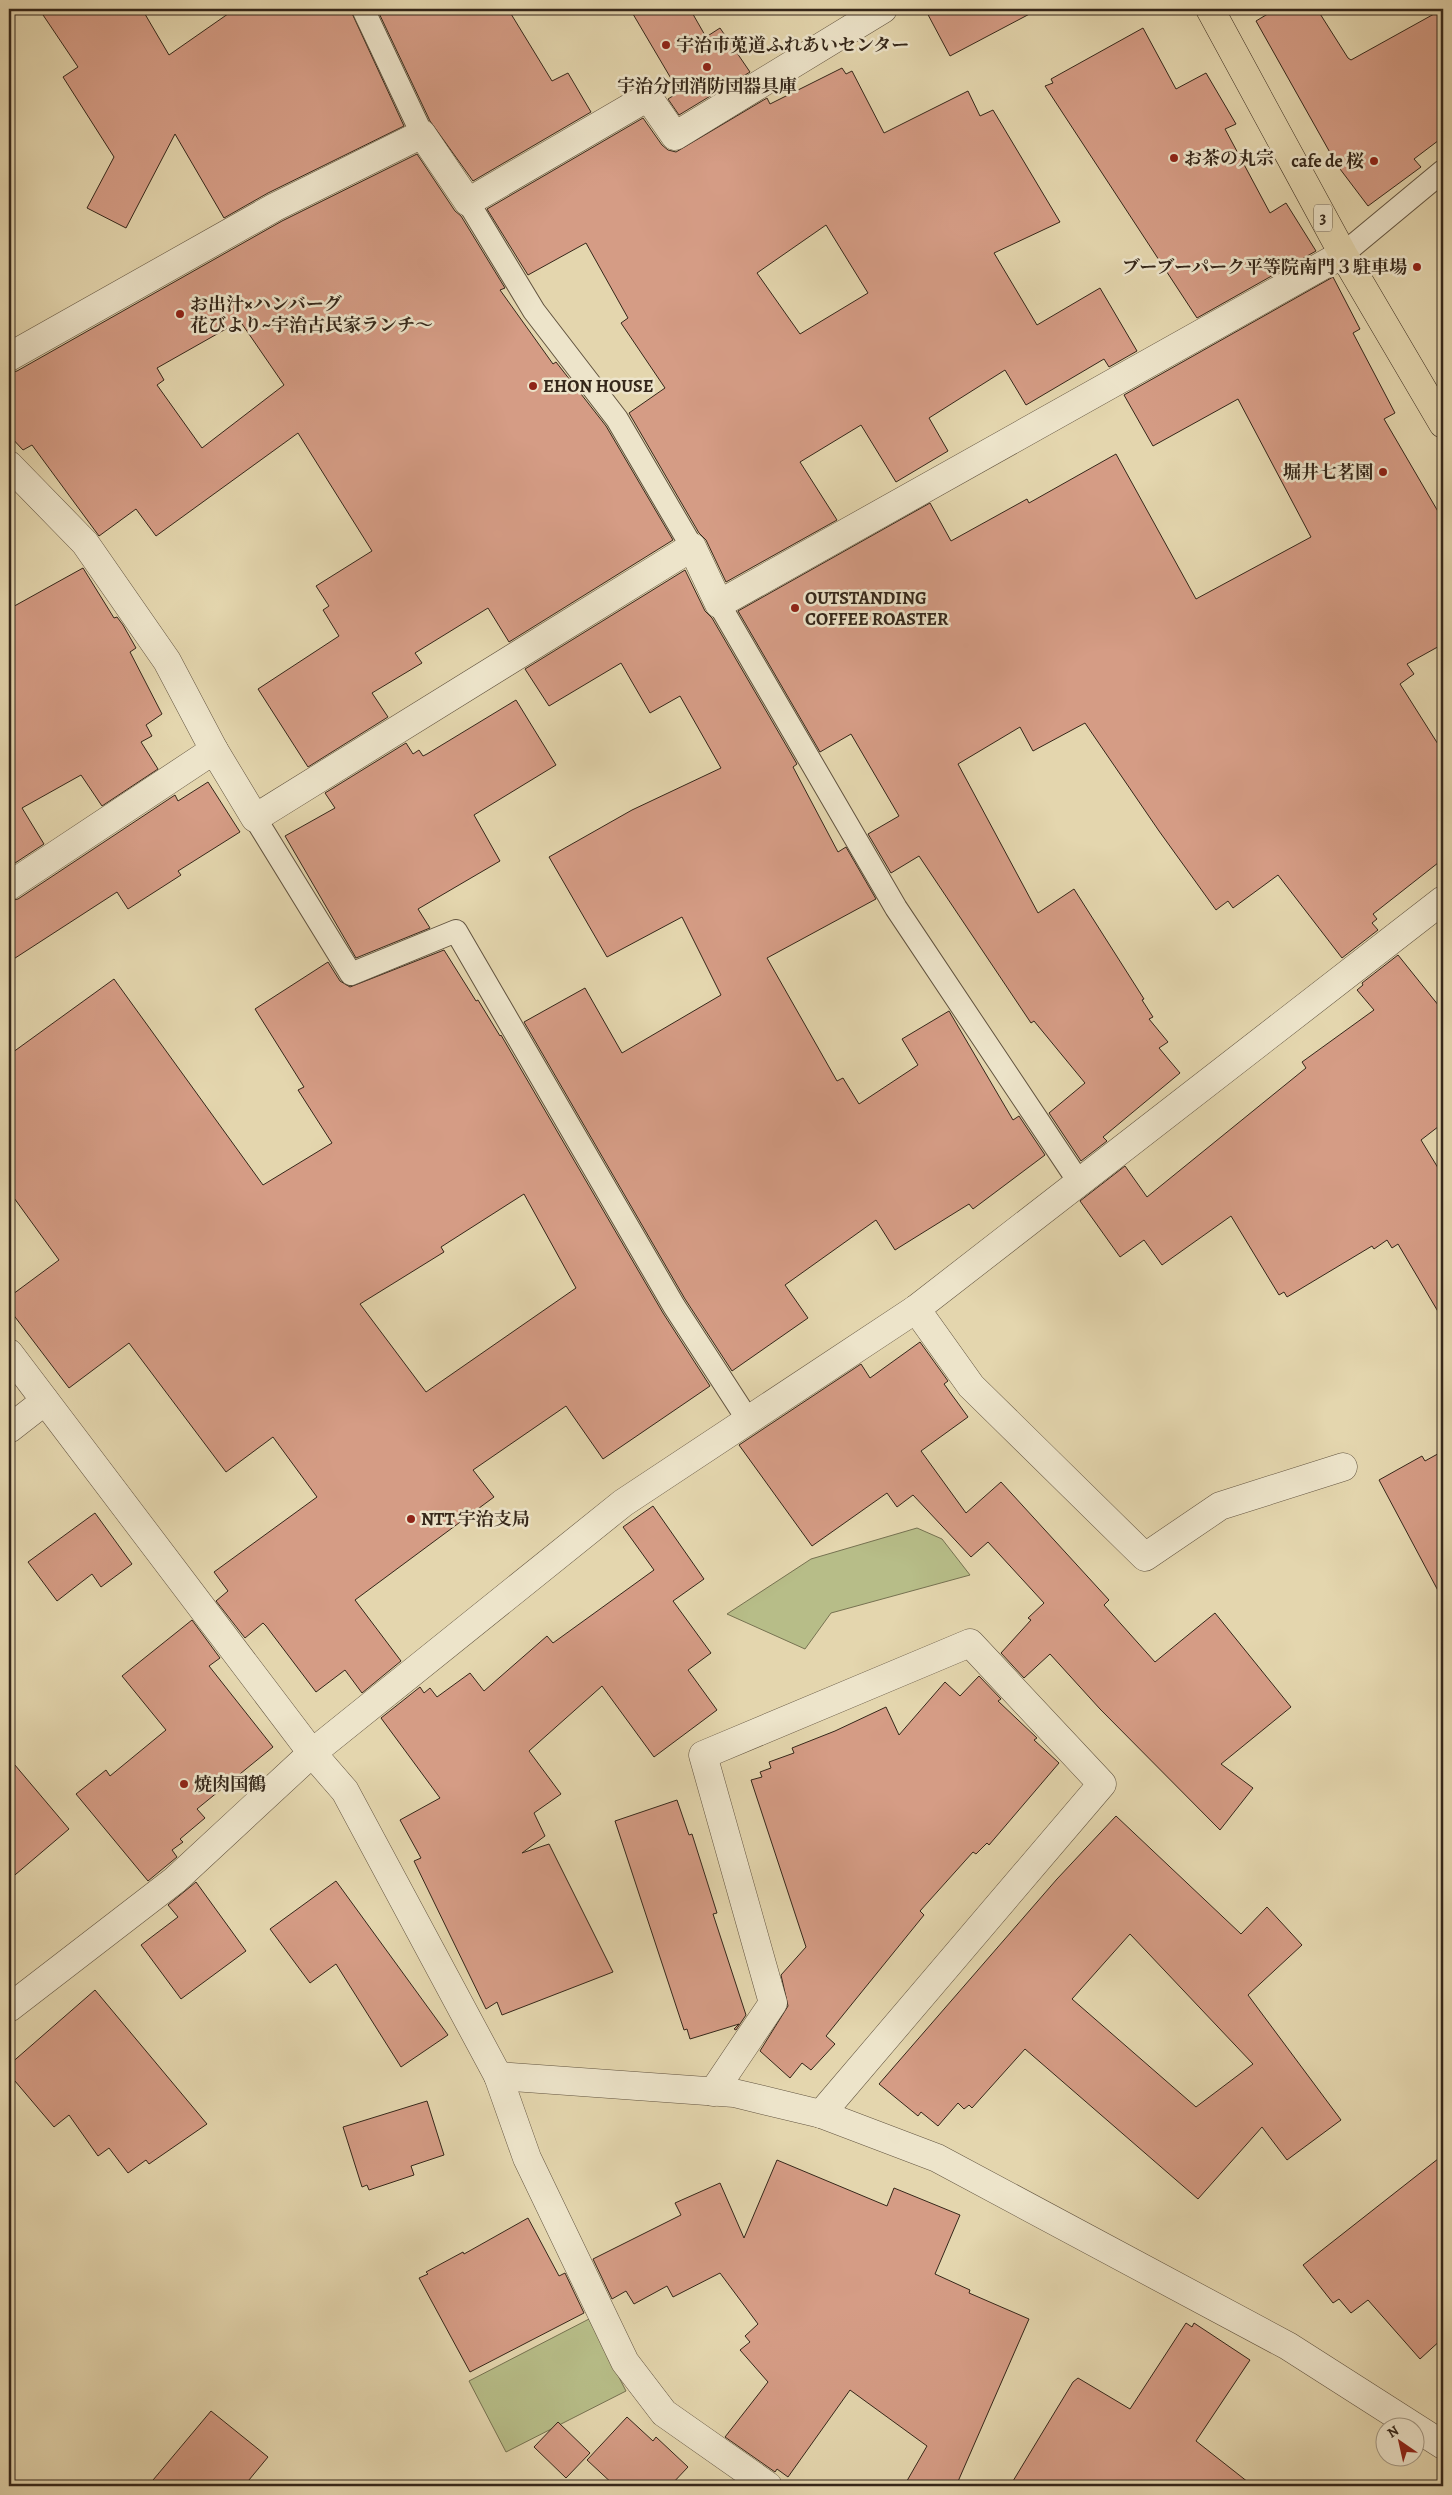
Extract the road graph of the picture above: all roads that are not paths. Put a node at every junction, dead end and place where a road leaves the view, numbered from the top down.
1 (363, 9) edge
2 (883, 9) edge
3 (1210, 9) edge
4 (422, 134) junction
5 (1443, 172) edge
6 (468, 202) junction
7 (1343, 254) junction
8 (9, 357) edge
9 (1443, 424) edge
10 (9, 465) edge
11 (692, 547) junction
12 (720, 604) junction
13 (214, 750) junction
14 (255, 818) junction
15 (9, 886) edge
16 (1443, 900) edge
17 (1080, 1182) junction
18 (916, 1309) junction
19 (9, 1353) edge
20 (45, 1401) junction
21 (748, 1420) junction
22 (9, 1429) edge
23 (1343, 1467) dead end
24 (312, 1753) junction
25 (9, 2008) edge
26 (498, 2076) junction
27 (713, 2092) junction
28 (821, 2114) junction
29 (1443, 2445) edge
30 (768, 2486) edge

1 - 4 lane
2 - 6 street
3 - 7 main road, 3
4 - 6 street
4 - 8 street
5 - 7 lane
6 - 11 lane
7 - 9 main road, 3
7 - 12 street
10 - 13 street
11 - 12 street
11 - 14 street
12 - 17 lane
13 - 14 street
13 - 15 street
14 - 21 lane
16 - 17 street
17 - 18 street
18 - 21 street
18 - 23 street
19 - 20 street
20 - 22 street
20 - 24 street
21 - 24 street
24 - 25 street
24 - 26 street
26 - 27 street
26 - 30 street
27 - 28 street
27 - 28 street
28 - 29 street

